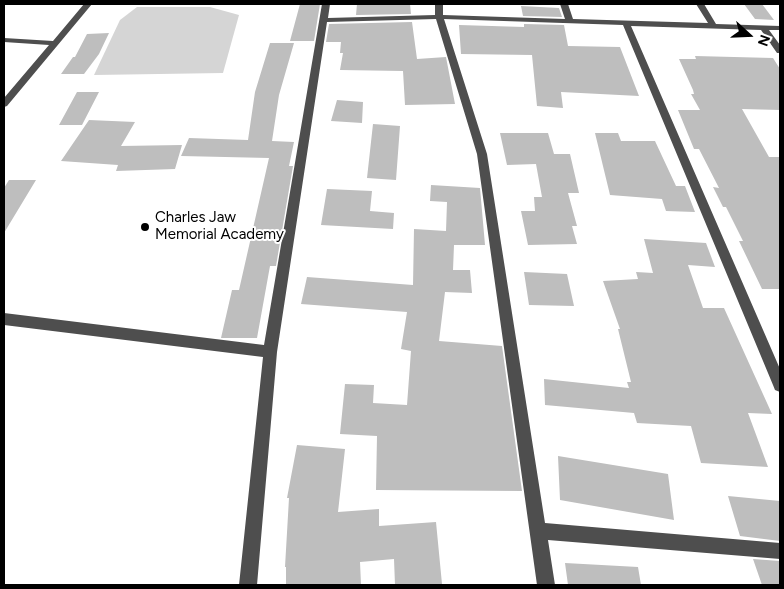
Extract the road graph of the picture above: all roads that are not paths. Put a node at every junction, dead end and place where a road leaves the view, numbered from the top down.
1 (88, 4) edge
2 (326, 4) edge
3 (439, 4) edge
4 (564, 4) edge
5 (700, 4) edge
6 (439, 17) junction
7 (323, 20) junction
8 (570, 22) junction
9 (626, 24) junction
10 (714, 27) junction
11 (764, 28) junction
12 (780, 28) edge
13 (4, 40) edge
14 (54, 43) junction
15 (780, 50) edge
16 (4, 104) edge
17 (4, 319) edge
18 (270, 352) junction
19 (780, 385) edge
20 (538, 531) junction
21 (780, 551) edge
22 (248, 585) edge
23 (546, 585) edge

1 - 14 street
2 - 7 street
3 - 6 street
4 - 8 street
5 - 10 street
6 - 7 street
6 - 8 street
6 - 20 street
7 - 18 street
8 - 9 street
9 - 10 street
9 - 19 street
10 - 11 street
11 - 12 street
11 - 15 street
13 - 14 street
14 - 16 street
17 - 18 street
18 - 22 street
20 - 21 street
20 - 23 street

